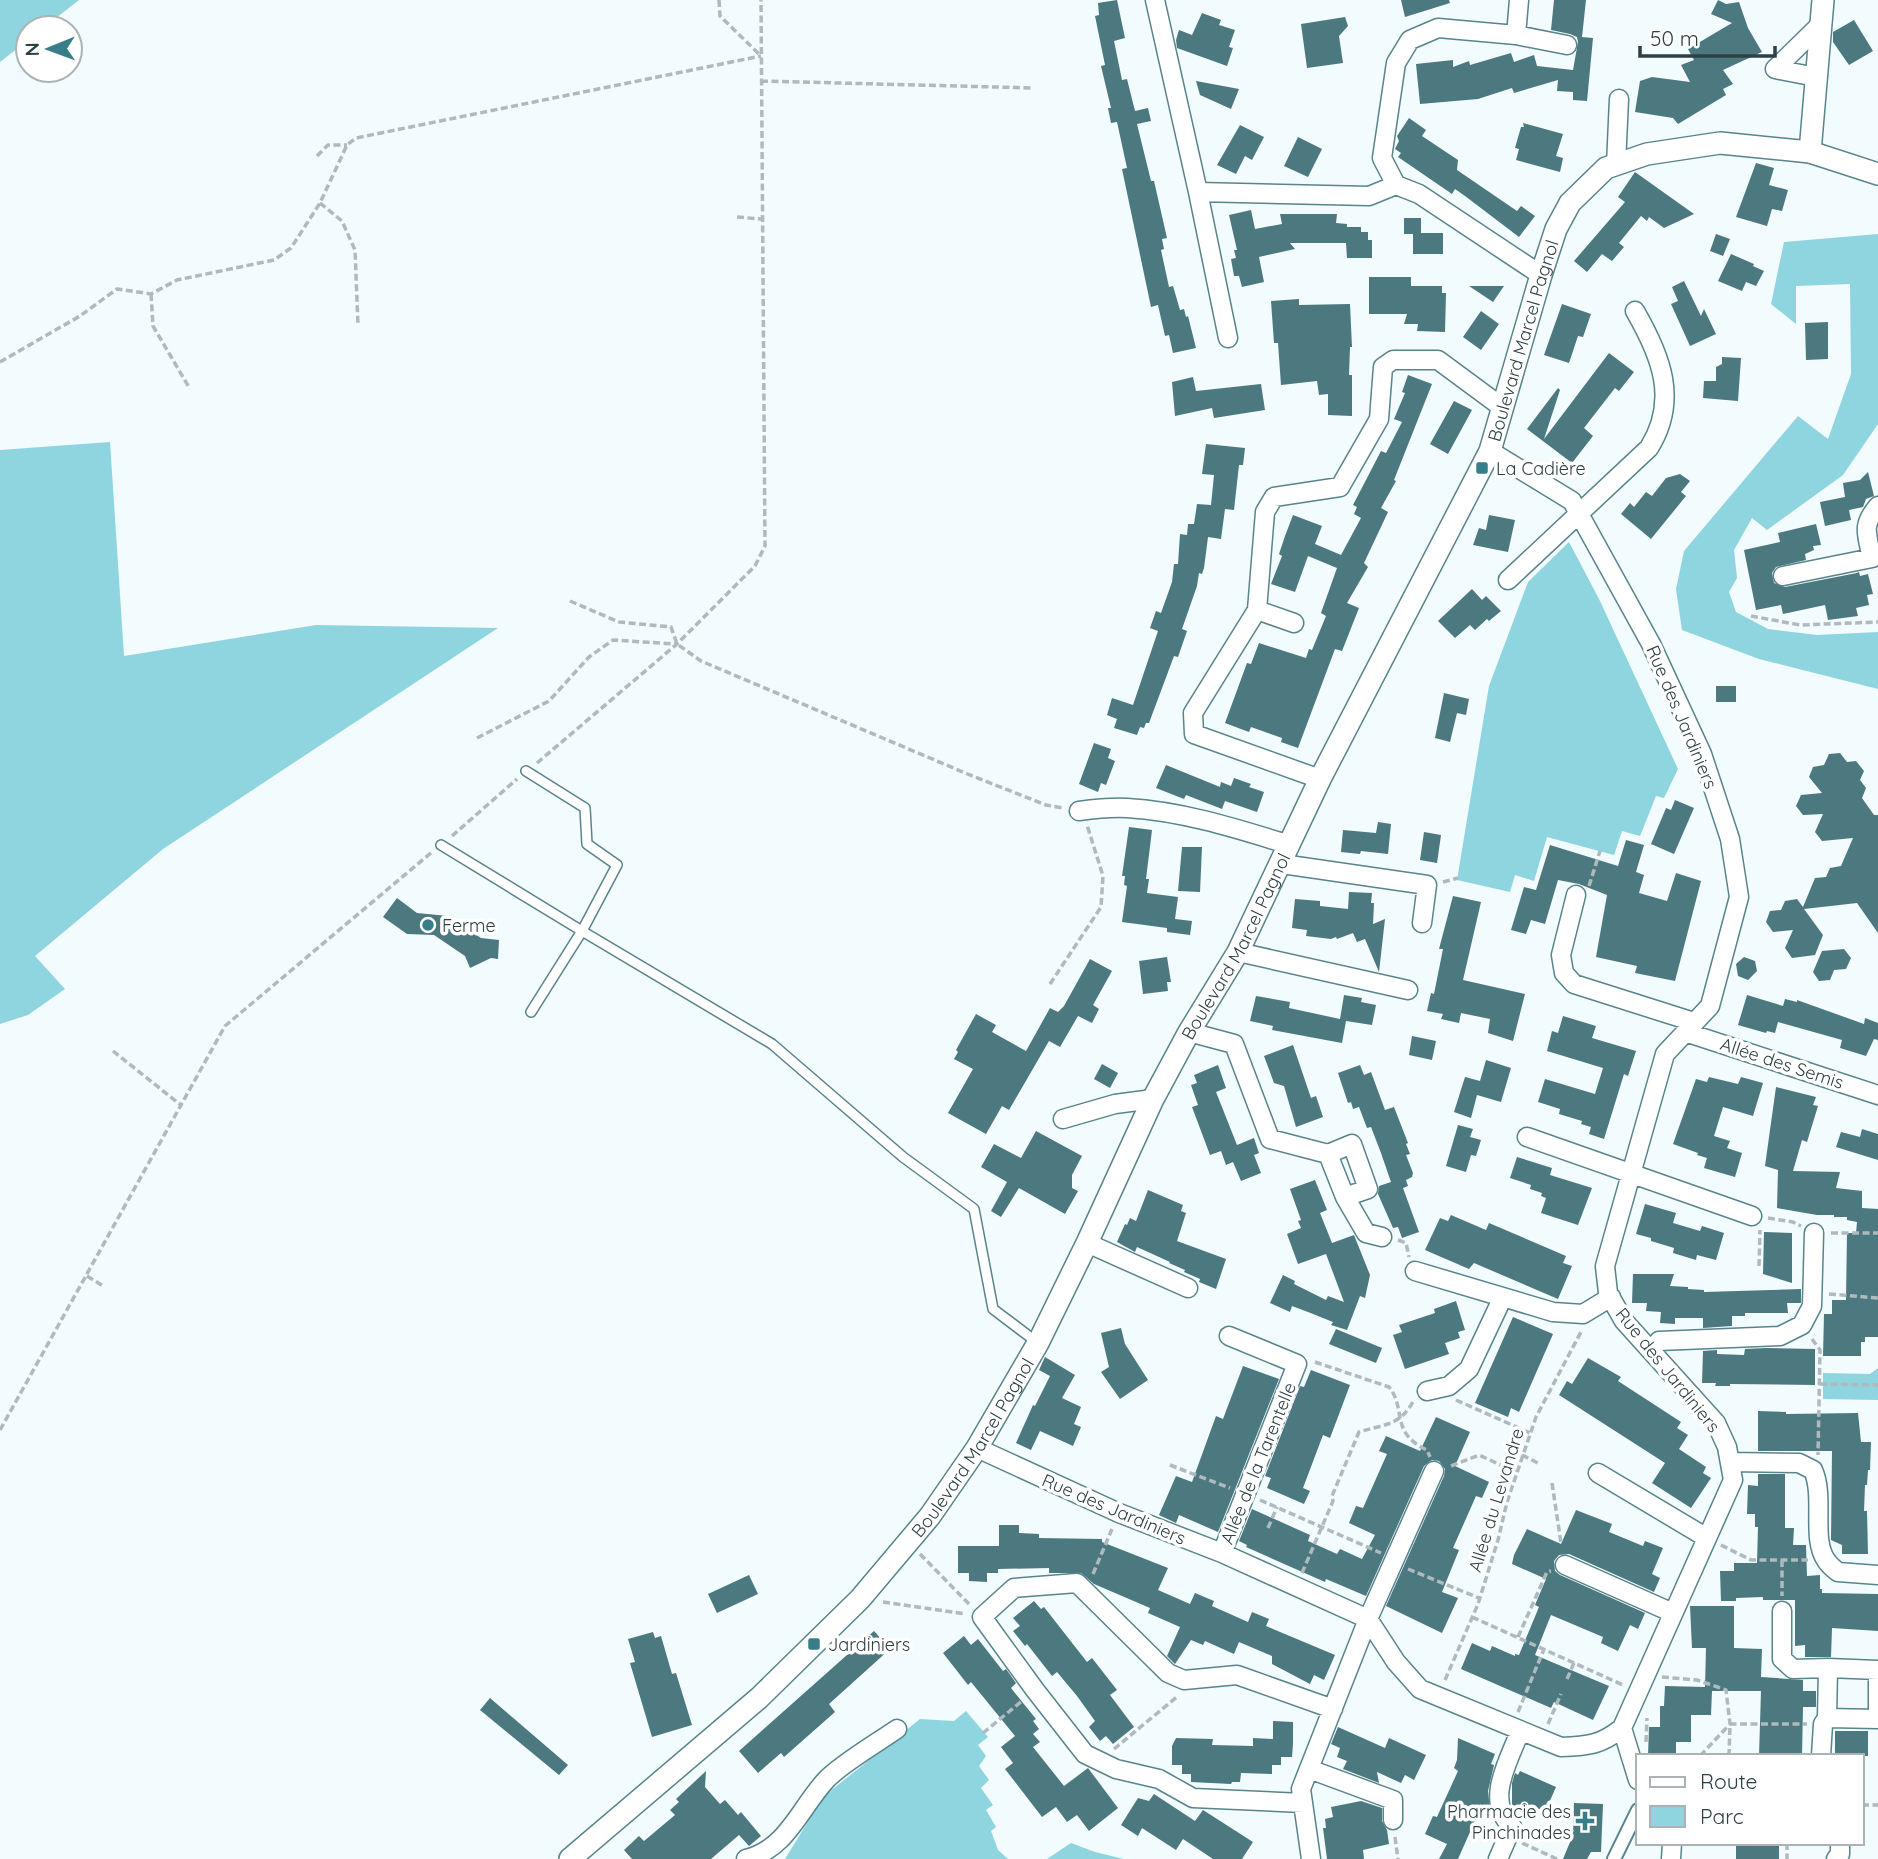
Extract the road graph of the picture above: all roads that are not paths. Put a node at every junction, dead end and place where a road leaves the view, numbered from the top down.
1 (1155, 0) edge
2 (1519, 0) edge
3 (1823, 0) edge
4 (1820, 24) junction
5 (1516, 35) junction
6 (1567, 45) dead end
7 (1816, 77) junction
8 (1619, 99) dead end
9 (1810, 152) junction
10 (1616, 164) junction
11 (1878, 174) edge
12 (1396, 185) junction
13 (1198, 192) junction
14 (1541, 275) junction
15 (1635, 311) dead end
16 (1228, 338) dead end
17 (1503, 408) junction
18 (1490, 451) junction
19 (1878, 506) edge
20 (1578, 512) junction
21 (1783, 576) dead end
22 (1508, 580) dead end
23 (1257, 610) junction
24 (1294, 623) dead end
25 (526, 771) road end
26 (1320, 779) junction
27 (1079, 811) road end
28 (441, 845) road end
29 (1286, 855) junction
30 (1576, 895) road end
31 (1422, 923) dead end
32 (582, 931) junction
33 (1238, 952) junction
34 (1408, 990) dead end
35 (531, 1012) dead end
36 (1690, 1027) junction
37 (1188, 1032) junction
38 (1878, 1095) edge
39 (1153, 1099) junction
40 (1063, 1119) dead end
41 (1527, 1137) dead end
42 (1328, 1154) junction
43 (1632, 1174) junction
44 (1345, 1197) junction
45 (1756, 1216) road end
46 (1814, 1233) road end
47 (1387, 1238) road end
48 (1087, 1243) junction
49 (1415, 1271) road end
50 (1188, 1288) dead end
51 (1611, 1297) junction
52 (1502, 1299) junction
53 (1229, 1336) dead end
54 (1038, 1343) junction
55 (1651, 1351) junction
56 (1427, 1391) road end
57 (977, 1448) junction
58 (1730, 1462) junction
59 (1434, 1471) road end
60 (1598, 1473) dead end
61 (1707, 1538) junction
62 (1222, 1553) junction
63 (1565, 1564) road end
64 (1878, 1575) edge
65 (1782, 1611) road end
66 (1673, 1613) junction
67 (1368, 1619) junction
68 (1828, 1668) junction
69 (1333, 1709) junction
70 (1878, 1719) edge
71 (1825, 1721) junction
72 (1622, 1728) junction
73 (897, 1729) dead end
74 (1516, 1729) junction
75 (1606, 1741) junction
76 (1821, 1754) edge
77 (1309, 1769) junction
78 (1636, 1774) edge
79 (1636, 1776) edge
80 (1303, 1803) junction
81 (1636, 1814) edge
82 (1392, 1820) road end
83 (570, 1859) edge
84 (746, 1859) edge
85 (1311, 1859) edge
86 (1498, 1859) edge
87 (1614, 1859) edge

1 - 13 street
2 - 5 street
3 - 4 street
4 - 7 street
4 - 7 street
5 - 6 street
5 - 12 street
7 - 9 street
8 - 10 street
9 - 10 street, Boulevard Marcel Pagnol
9 - 11 street, Boulevard Marcel Pagnol
10 - 14 street, Boulevard Marcel Pagnol
12 - 13 street
12 - 14 street
13 - 16 street
14 - 17 street, Boulevard Marcel Pagnol
15 - 20 street
17 - 18 street, Boulevard Marcel Pagnol
17 - 23 street
18 - 20 street, Rue des Jardiniers
18 - 26 street, Boulevard Marcel Pagnol
19 - 21 street
20 - 22 street
20 - 36 street, Rue des Jardiniers
23 - 24 street
23 - 26 street
25 - 32 lane
26 - 29 street, Boulevard Marcel Pagnol
27 - 29 street
28 - 32 lane
29 - 31 street
29 - 33 street, Boulevard Marcel Pagnol
30 - 36 street, Allée des Semis
32 - 35 lane
32 - 54 lane
33 - 34 street
33 - 37 street, Boulevard Marcel Pagnol
36 - 38 street, Allée des Semis
36 - 43 street, Rue des Jardiniers
37 - 39 street, Boulevard Marcel Pagnol
37 - 42 street
39 - 40 street
39 - 48 street, Boulevard Marcel Pagnol
41 - 43 street
42 - 44 street
42 - 44 street
43 - 45 street
43 - 51 street, Rue des Jardiniers
44 - 47 street
46 - 55 street
48 - 50 street
48 - 54 street, Boulevard Marcel Pagnol
49 - 52 street
51 - 52 street
51 - 55 street, Rue des Jardiniers
52 - 56 street
53 - 62 street, Allée de la Tarentelle
54 - 57 street, Boulevard Marcel Pagnol
55 - 58 street, Rue des Jardiniers
57 - 62 street, Rue des Jardiniers
57 - 83 street, Boulevard Marcel Pagnol
58 - 61 street, Rue des Jardiniers
58 - 64 street
59 - 67 street
60 - 61 street
61 - 66 street, Rue des Jardiniers
62 - 67 street, Rue des Jardiniers
63 - 66 street
65 - 68 street
66 - 72 street, Rue des Jardiniers
67 - 69 street
67 - 74 street, Rue des Jardiniers
68 - 70 street
68 - 71 street
69 - 77 street
69 - 80 street
70 - 71 street
71 - 76 street
72 - 75 street, Rue des Jardiniers
72 - 78 street
73 - 84 street
74 - 75 street, Rue des Jardiniers
74 - 86 street
75 - 79 street
77 - 80 street
77 - 82 street
80 - 85 street
81 - 87 street

